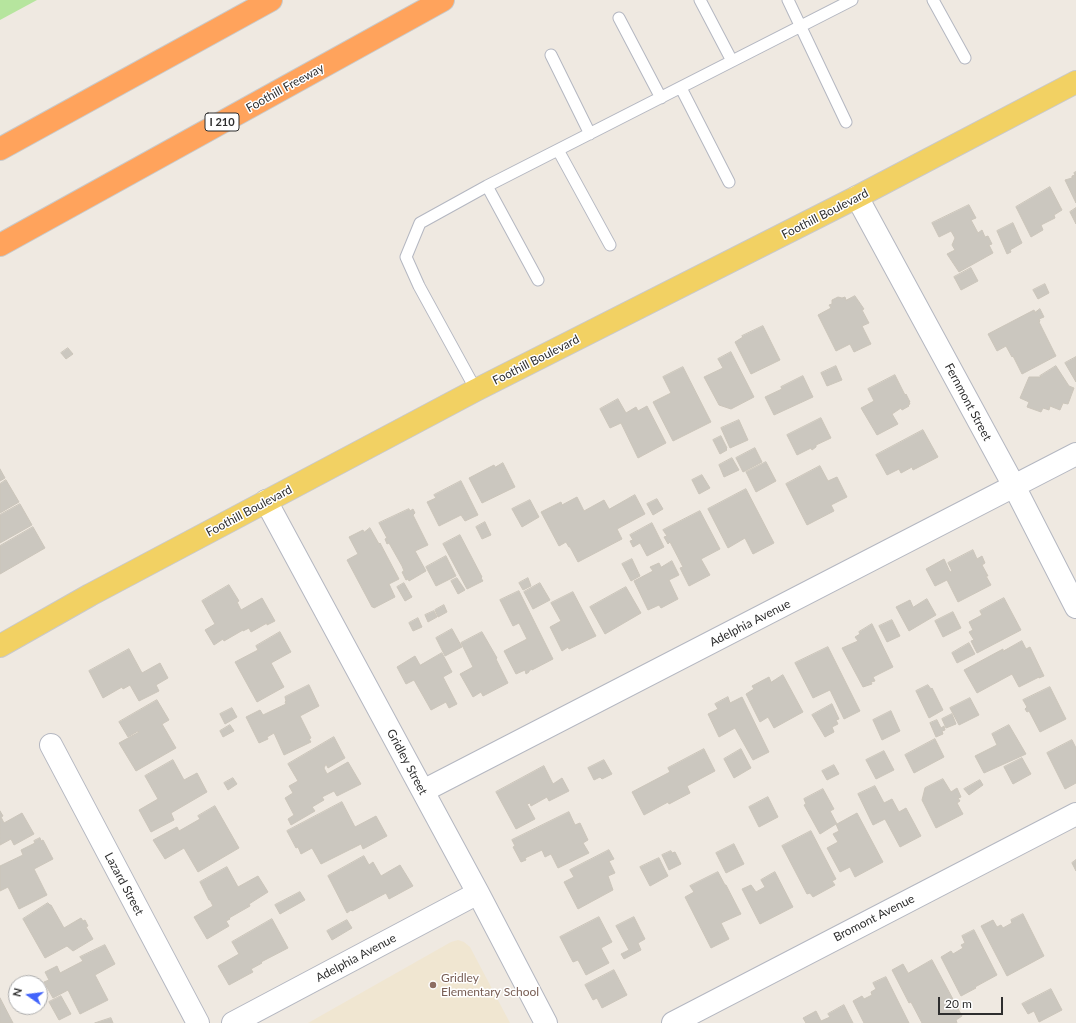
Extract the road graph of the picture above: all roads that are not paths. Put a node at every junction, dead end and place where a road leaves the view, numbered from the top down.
1 (270, 0) edge
2 (443, 0) edge
3 (700, 0) edge
4 (788, 0) edge
5 (852, 0) edge
6 (933, 0) edge
7 (619, 18) dead end
8 (800, 27) junction
9 (551, 54) dead end
10 (965, 58) dead end
11 (732, 61) junction
12 (1076, 82) edge
13 (681, 88) junction
14 (661, 98) junction
15 (846, 122) dead end
16 (590, 134) junction
17 (0, 149) edge
18 (558, 150) junction
19 (729, 182) dead end
20 (487, 186) junction
21 (857, 197) junction
22 (0, 245) edge
23 (610, 245) dead end
24 (538, 280) dead end
25 (476, 390) junction
26 (1076, 454) edge
27 (1014, 486) junction
28 (266, 501) junction
29 (1076, 607) edge
30 (0, 646) edge
31 (50, 745) dead end
32 (423, 791) junction
33 (1076, 814) edge
34 (478, 893) junction
35 (198, 1023) edge
36 (233, 1023) edge
37 (546, 1023) edge
38 (673, 1023) edge

1 - 17 highway
2 - 22 highway, Foothill Freeway / I 210
3 - 11 lane
4 - 8 lane
5 - 8 lane
6 - 10 lane
7 - 14 lane
8 - 11 lane
8 - 15 lane
9 - 16 lane
11 - 13 lane
12 - 21 main road, Foothill Boulevard
13 - 14 lane
13 - 19 lane
14 - 16 lane
16 - 18 lane
18 - 20 lane
18 - 23 lane
20 - 24 lane
20 - 25 lane
21 - 25 main road, Foothill Boulevard
21 - 27 street, Fernmont Street
25 - 28 main road, Foothill Boulevard
26 - 27 street, Adelphia Avenue
27 - 29 street, Fernmont Street
27 - 32 street, Adelphia Avenue
28 - 30 main road, Foothill Boulevard
28 - 32 street, Gridley Street
31 - 35 street, Lazard Street
32 - 34 street, Gridley Street
33 - 38 street, Bromont Avenue
34 - 36 street, Adelphia Avenue
34 - 37 street, Gridley Street

